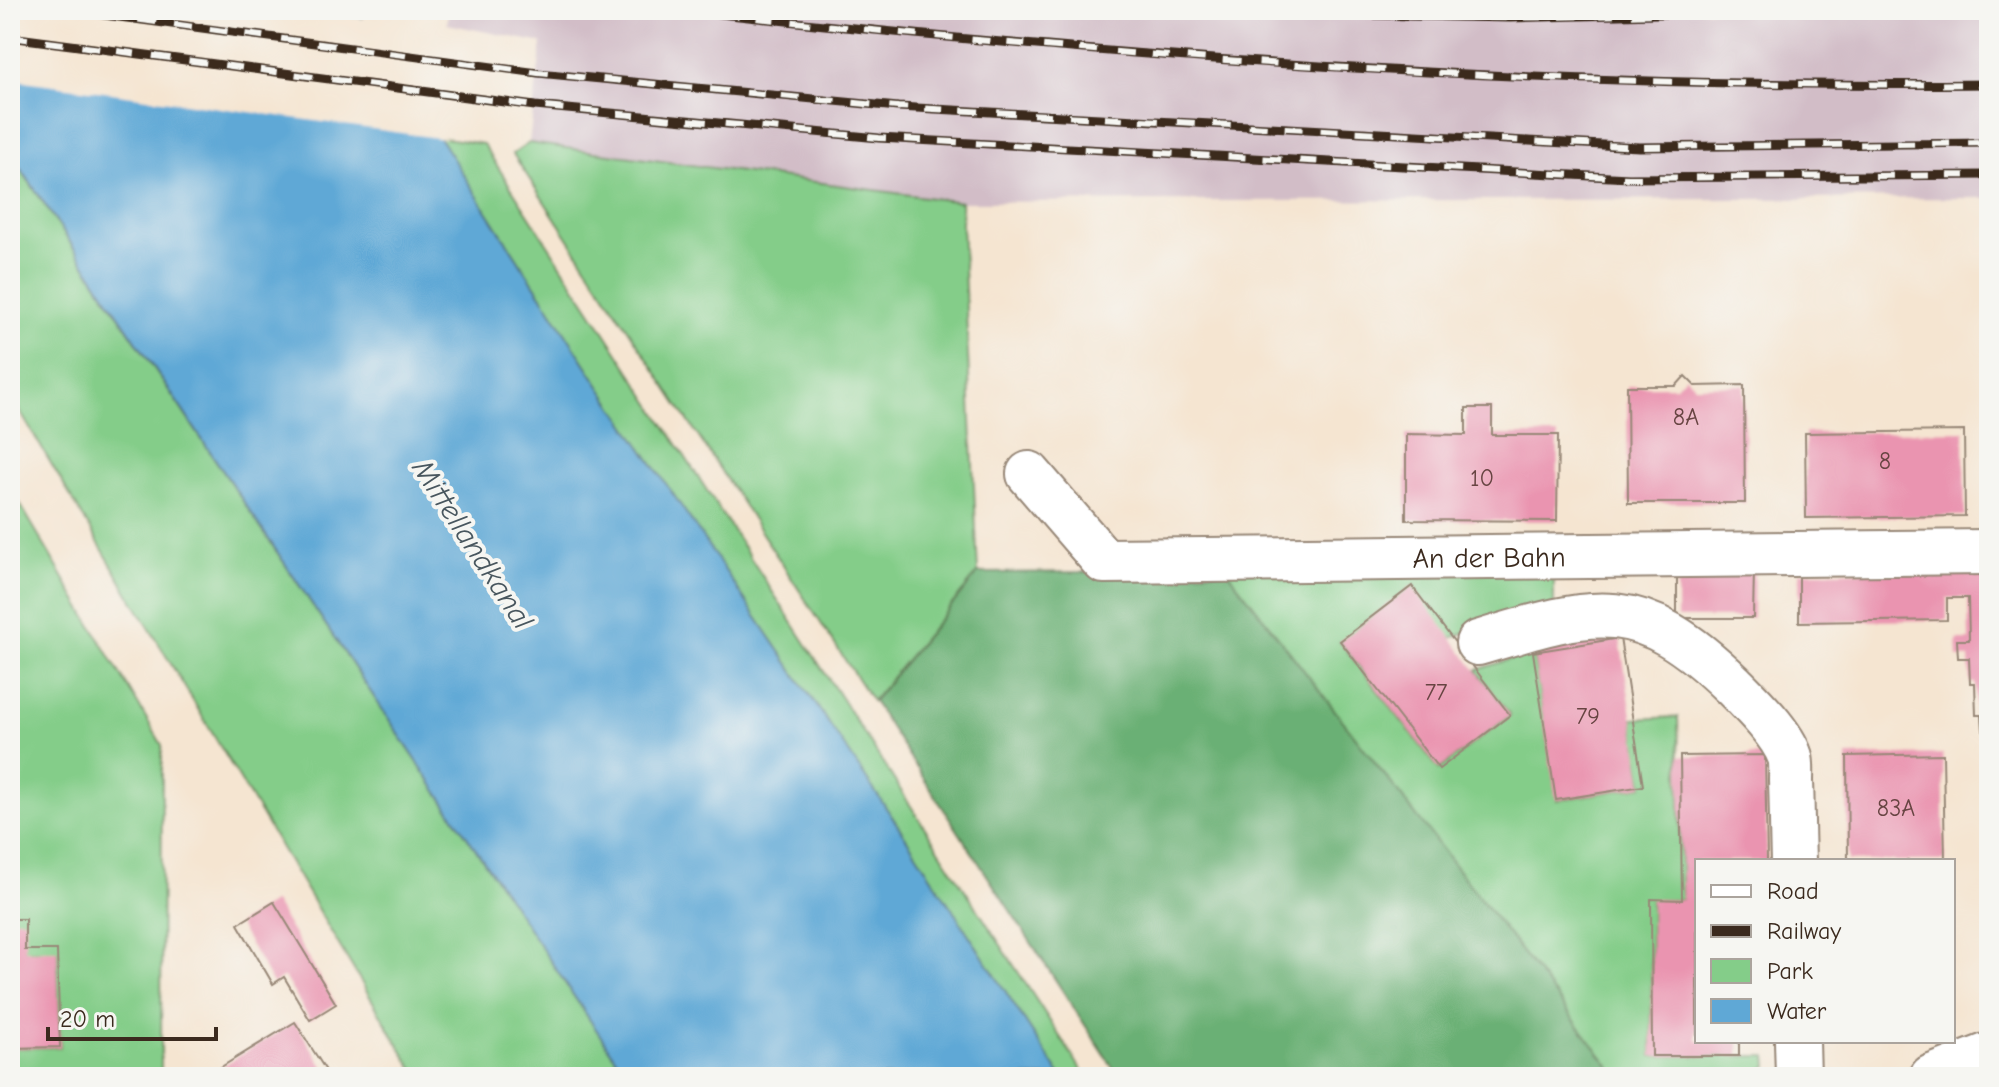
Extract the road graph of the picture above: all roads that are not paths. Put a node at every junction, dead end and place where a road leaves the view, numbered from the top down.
1 (1029, 474) dead end
2 (1989, 552) edge
3 (1478, 643) dead end
4 (1793, 859) edge
5 (1797, 1043) edge
6 (1989, 1055) edge
7 (1798, 1077) edge
8 (1932, 1077) edge

1 - 2 street, An der Bahn
3 - 4 street
5 - 7 street
6 - 8 street

